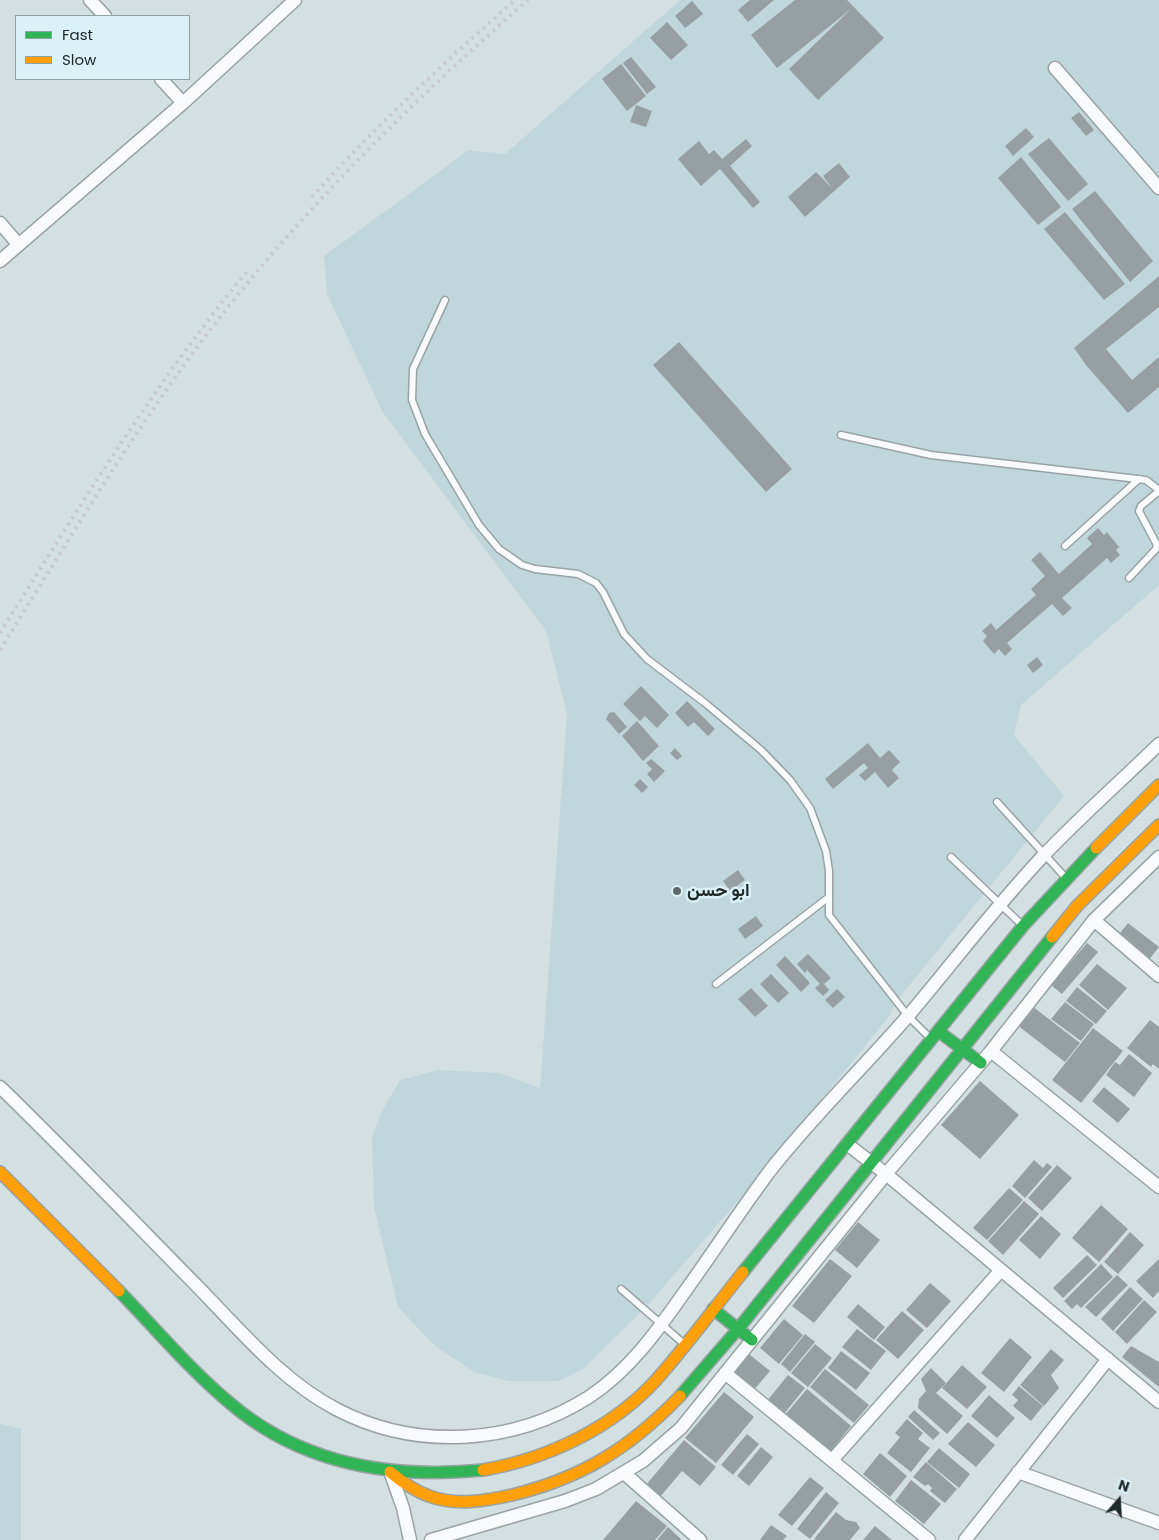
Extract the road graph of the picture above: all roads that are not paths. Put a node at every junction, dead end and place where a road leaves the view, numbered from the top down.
1 (90, 0) edge
2 (295, 0) edge
3 (104, 15) edge
4 (1055, 68) dead end
5 (162, 80) edge
6 (183, 103) junction
7 (1159, 188) edge
8 (0, 222) edge
9 (18, 244) junction
10 (0, 261) edge
11 (445, 300) dead end
12 (840, 435) dead end
13 (1139, 479) junction
14 (1159, 490) edge
15 (1065, 546) dead end
16 (1129, 578) dead end
17 (1159, 744) edge
18 (1159, 785) edge
19 (997, 802) dead end
20 (1159, 825) edge
21 (1045, 855) junction
22 (951, 857) dead end
23 (1159, 857) edge
24 (1066, 878) junction
25 (829, 897) junction
26 (1000, 904) junction
27 (1094, 920) junction
28 (1023, 926) junction
29 (1159, 976) edge
30 (716, 984) dead end
31 (908, 1016) junction
32 (935, 1035) junction
33 (962, 1050) junction
34 (991, 1051) junction
35 (981, 1063) junction
36 (0, 1087) edge
37 (847, 1144) junction
38 (872, 1162) junction
39 (0, 1172) edge
40 (886, 1174) junction
41 (1159, 1187) edge
42 (1001, 1270) junction
43 (621, 1289) dead end
44 (714, 1310) junction
45 (662, 1325) junction
46 (738, 1329) junction
47 (752, 1340) junction
48 (686, 1345) junction
49 (1108, 1359) junction
50 (726, 1373) junction
51 (1159, 1402) edge
52 (833, 1460) junction
53 (390, 1472) junction
54 (1018, 1472) junction
55 (624, 1473) junction
56 (1159, 1522) edge
57 (410, 1540) edge
58 (431, 1540) edge
59 (700, 1540) edge
60 (929, 1540) edge
61 (965, 1540) edge

1 - 3 street
2 - 6 street
4 - 7 street
5 - 6 street
6 - 9 street
8 - 9 street
9 - 10 street
11 - 25 lane
12 - 13 lane
13 - 14 lane
13 - 15 lane
14 - 16 lane
17 - 21 street
18 - 24 main road
19 - 21 lane
20 - 33 main road
21 - 24 lane
21 - 26 street
22 - 26 lane
23 - 27 street
24 - 28 main road
25 - 30 lane
25 - 31 lane
26 - 28 lane
26 - 31 street
27 - 29 street
27 - 34 street
28 - 32 main road
31 - 32 lane
31 - 45 street
32 - 33 main road
32 - 37 main road
33 - 35 main road
33 - 38 main road
34 - 35 street
34 - 41 street
35 - 40 street
36 - 45 street
37 - 38 street
37 - 44 main road
38 - 40 street
38 - 46 main road
39 - 53 main road
40 - 42 street
40 - 47 street
42 - 49 street
42 - 52 street
43 - 45 lane
44 - 46 main road
44 - 48 main road
45 - 48 lane
46 - 47 main road
46 - 53 main road
47 - 50 street
48 - 53 main road
49 - 51 street
49 - 54 street
50 - 52 street
50 - 55 street
52 - 60 street
53 - 57 street
54 - 56 street
54 - 61 street
55 - 58 street
55 - 59 street

